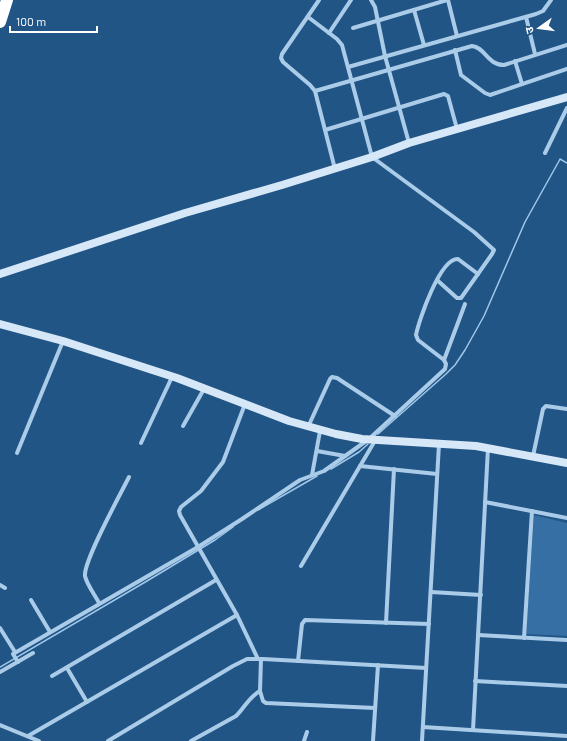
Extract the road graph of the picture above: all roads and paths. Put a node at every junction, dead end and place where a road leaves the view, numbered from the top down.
1 (6, 0) edge
2 (319, 0) edge
3 (351, 0) edge
4 (372, 0) edge
5 (447, 0) edge
6 (551, 0) edge
7 (414, 10) junction
8 (308, 17) junction
9 (526, 17) junction
10 (377, 21) junction
11 (0, 22) edge
12 (353, 28) dead end
13 (329, 33) junction
14 (457, 36) junction
15 (424, 45) junction
16 (567, 45) edge
17 (455, 50) junction
18 (535, 54) junction
19 (385, 56) junction
20 (515, 61) junction
21 (348, 67) junction
22 (389, 69) junction
23 (567, 70) edge
24 (352, 80) junction
25 (522, 84) junction
26 (315, 91) junction
27 (567, 97) edge
28 (400, 107) junction
29 (567, 108) edge
30 (362, 118) junction
31 (457, 129) junction
32 (325, 130) junction
33 (409, 143) junction
34 (545, 153) dead end
35 (372, 157) junction
36 (335, 168) junction
37 (0, 274) edge
38 (478, 274) junction
39 (437, 280) junction
40 (466, 304) dead end
41 (0, 324) edge
42 (63, 341) junction
43 (444, 360) junction
44 (172, 376) junction
45 (204, 389) junction
46 (245, 404) junction
47 (567, 409) edge
48 (395, 416) junction
49 (183, 426) dead end
50 (308, 427) junction
51 (320, 431) junction
52 (372, 439) junction
53 (141, 443) dead end
54 (439, 443) junction
55 (488, 448) junction
56 (317, 451) junction
57 (17, 453) dead end
58 (345, 456) junction
59 (533, 456) junction
60 (567, 463) edge
61 (360, 466) junction
62 (394, 469) junction
63 (437, 474) junction
64 (312, 475) junction
65 (130, 477) dead end
66 (485, 502) junction
67 (532, 511) junction
68 (567, 518) edge
69 (199, 549) junction
70 (301, 566) dead end
71 (216, 580) junction
72 (0, 585) edge
73 (6, 588) dead end
74 (430, 592) junction
75 (480, 595) junction
76 (31, 600) dead end
77 (99, 603) junction
78 (237, 615) junction
79 (386, 623) junction
80 (429, 624) junction
81 (0, 628) edge
82 (50, 632) junction
83 (478, 635) junction
84 (524, 638) junction
85 (567, 640) edge
86 (33, 653) dead end
87 (16, 657) junction
88 (259, 659) junction
89 (298, 661) junction
90 (378, 665) junction
91 (67, 668) junction
92 (426, 668) junction
93 (0, 672) edge
94 (52, 676) dead end
95 (476, 681) junction
96 (567, 686) edge
97 (260, 691) junction
98 (87, 702) junction
99 (375, 708) junction
100 (0, 725) edge
101 (423, 727) junction
102 (473, 730) junction
103 (306, 732) dead end
104 (28, 736) junction
105 (567, 736) edge
106 (39, 741) edge
107 (108, 741) edge
108 (191, 741) edge
109 (304, 741) edge
110 (373, 741) edge
111 (422, 741) edge

1 - 11 highway
2 - 8 street
3 - 13 street
4 - 10 street
5 - 7 street
5 - 14 street
6 - 9 street
7 - 10 street
7 - 15 street
8 - 13 street
8 - 26 street
9 - 14 street
9 - 18 street
10 - 12 street
10 - 19 street
13 - 21 street
14 - 15 street
15 - 19 street
16 - 18 street
17 - 20 street
17 - 22 street
17 - 25 street
18 - 20 street
19 - 21 street
19 - 22 street
20 - 25 street
21 - 24 street
22 - 24 street
22 - 28 street
23 - 25 street
24 - 26 street
24 - 30 street
26 - 32 street
27 - 31 street
28 - 30 street
28 - 31 street
28 - 33 street
29 - 34 street
30 - 32 street
30 - 35 street
31 - 33 street
32 - 36 street
33 - 35 street
35 - 36 street
35 - 38 street
36 - 37 street
38 - 39 street
38 - 39 street
39 - 43 street
40 - 43 street
41 - 42 street
42 - 44 street
42 - 57 street
43 - 48 street
44 - 45 street
44 - 53 street
45 - 46 street
45 - 49 street
46 - 50 street
46 - 69 street
47 - 59 street
48 - 50 street
48 - 52 street
50 - 51 street
51 - 52 street
51 - 56 street
52 - 54 street
52 - 58 street
52 - 61 street
54 - 55 street
54 - 63 street
55 - 59 street
55 - 66 street
56 - 58 street
56 - 64 street
58 - 64 street
59 - 60 street
61 - 62 street
61 - 70 street
62 - 63 street
62 - 79 street
63 - 74 street
64 - 69 street
65 - 77 street
66 - 67 street
66 - 75 street
67 - 68 street
67 - 84 street
69 - 71 street
69 - 77 street
71 - 78 street
71 - 91 street
72 - 73 street
74 - 75 street
74 - 80 street
75 - 83 street
76 - 82 street
77 - 82 street
78 - 88 street
78 - 98 street
79 - 80 street
79 - 89 street
80 - 92 street
81 - 87 street
82 - 87 street
83 - 84 street
83 - 95 street
84 - 85 street
86 - 87 street
87 - 93 street
88 - 89 street
88 - 97 street
88 - 107 street
89 - 90 street
90 - 92 street
90 - 99 street
91 - 94 street
91 - 98 street
92 - 101 street
95 - 96 street
95 - 102 street
97 - 99 street
97 - 108 street
98 - 104 street
99 - 110 street
100 - 104 street
101 - 102 street
101 - 111 street
102 - 105 street
103 - 109 street
104 - 106 street

